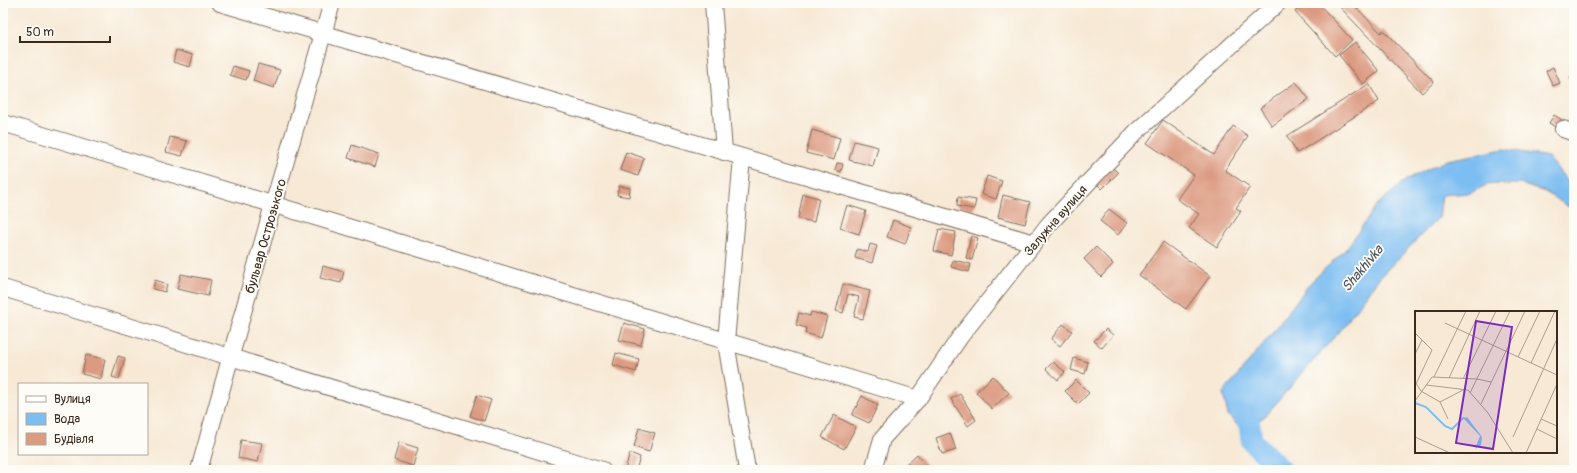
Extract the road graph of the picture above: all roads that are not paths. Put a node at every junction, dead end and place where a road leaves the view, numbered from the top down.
1 (220, 3) edge
2 (332, 3) edge
3 (713, 3) edge
4 (1278, 3) edge
5 (324, 34) junction
6 (3, 123) edge
7 (724, 152) junction
8 (742, 157) junction
9 (273, 205) junction
10 (1034, 243) junction
11 (3, 288) edge
12 (726, 342) junction
13 (231, 357) junction
14 (918, 399) junction
15 (873, 469) edge
16 (199, 470) edge
17 (602, 470) edge
18 (747, 470) edge

1 - 5 street
2 - 5 street, бульвар Острозького
3 - 7 street
4 - 10 street, Залужна вулиця
5 - 7 street
5 - 9 street, бульвар Острозького
6 - 9 street
7 - 8 street
8 - 10 street
8 - 12 street
9 - 12 street
9 - 13 street, бульвар Острозького
10 - 14 street, Залужна вулиця
11 - 13 street
12 - 14 street
12 - 18 street
13 - 16 street, бульвар Острозького
13 - 17 street
14 - 15 street, Залужна вулиця

